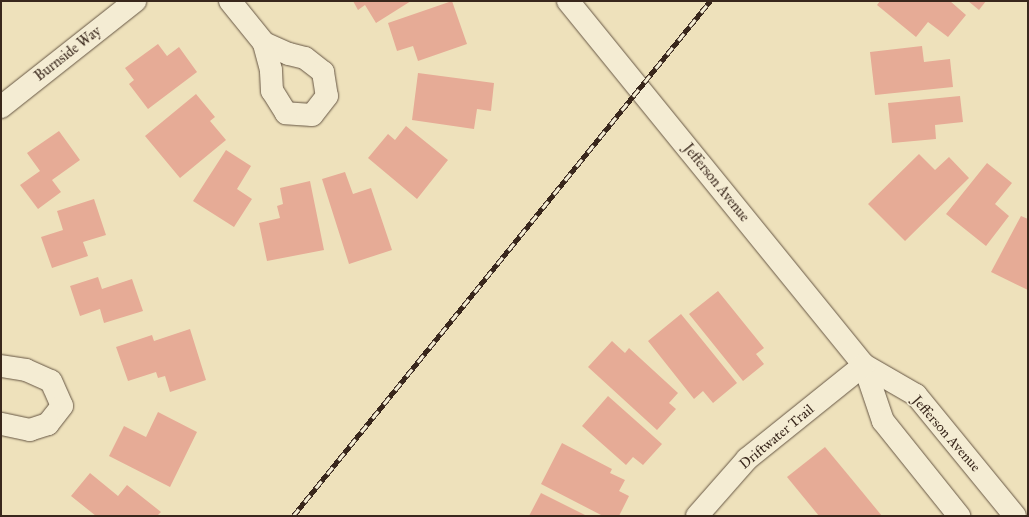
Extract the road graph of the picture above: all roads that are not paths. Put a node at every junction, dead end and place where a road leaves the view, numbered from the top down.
1 (136, 1) edge
2 (230, 1) edge
3 (568, 1) edge
4 (264, 43) dead end
5 (1, 107) edge
6 (864, 365) junction
7 (1, 366) edge
8 (1, 424) edge
9 (1015, 515) edge
10 (697, 516) edge
11 (959, 516) edge

1 - 5 street, Burnside Way
2 - 4 street
3 - 6 street, Jefferson Avenue
6 - 9 street, Jefferson Avenue
6 - 10 street, Driftwater Trail
6 - 11 street, Jefferson Avenue
7 - 8 street

